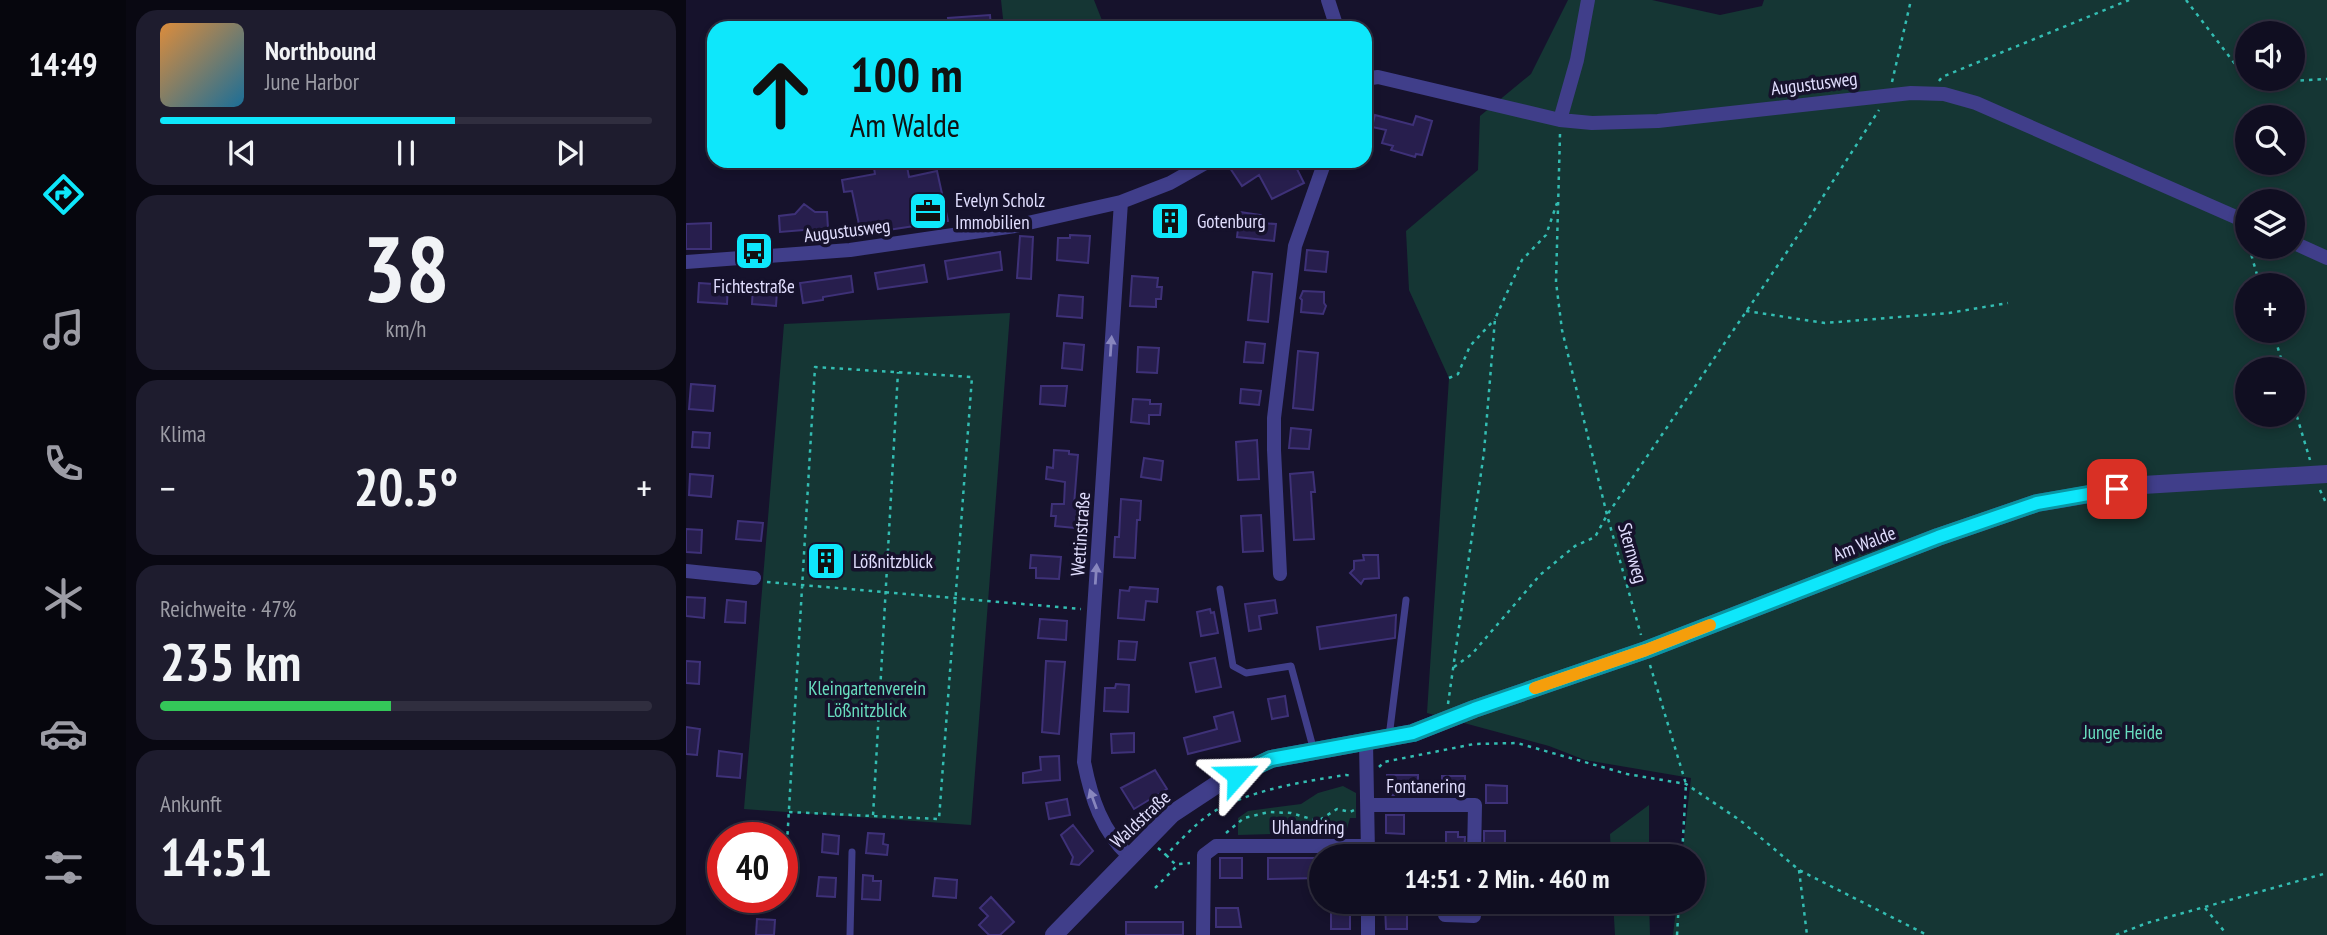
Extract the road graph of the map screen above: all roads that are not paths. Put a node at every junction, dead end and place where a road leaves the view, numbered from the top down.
1 (1328, 0) edge
2 (1588, 0) edge
3 (1334, 21) edge
4 (1372, 78) edge
5 (1560, 120) junction
6 (1197, 168) edge
7 (1323, 168) edge
8 (1121, 201) junction
9 (2235, 217) edge
10 (2305, 248) edge
11 (2327, 258) edge
12 (686, 262) edge
13 (2320, 474) edge
14 (686, 571) edge
15 (1280, 574) dead end
16 (754, 578) road end
17 (1220, 589) dead end
18 (1406, 600) dead end
19 (1440, 722) joint
20 (1389, 737) junction
21 (1366, 742) junction
22 (1314, 751) junction
23 (1369, 805) junction
24 (1368, 844) edge
25 (1474, 844) edge
26 (1309, 849) edge
27 (852, 852) dead end
28 (1129, 856) junction
29 (1368, 914) edge
30 (1445, 914) edge
31 (1474, 914) edge
32 (850, 935) edge
33 (1054, 935) edge
34 (1203, 935) edge
35 (1368, 935) edge

1 - 3 street
2 - 5 street
4 - 5 street, Augustusweg
5 - 9 street, Augustusweg
6 - 8 street, Augustusweg
7 - 15 street
8 - 12 street, Augustusweg
28 -> 8 street, Wettinstraße
10 - 11 street
13 - 19 street, Am Walde
14 - 16 street
17 - 22 lane
18 - 20 lane
19 - 20 street, Waldstraße
20 - 21 street, Waldstraße
21 - 22 street, Waldstraße
21 - 23 street
22 - 28 street, Waldstraße
23 - 24 street
23 - 25 street, Fontanering
26 - 34 street, Uhlandring
27 - 32 lane
28 - 33 street, Waldstraße
29 - 35 street
30 - 31 street

